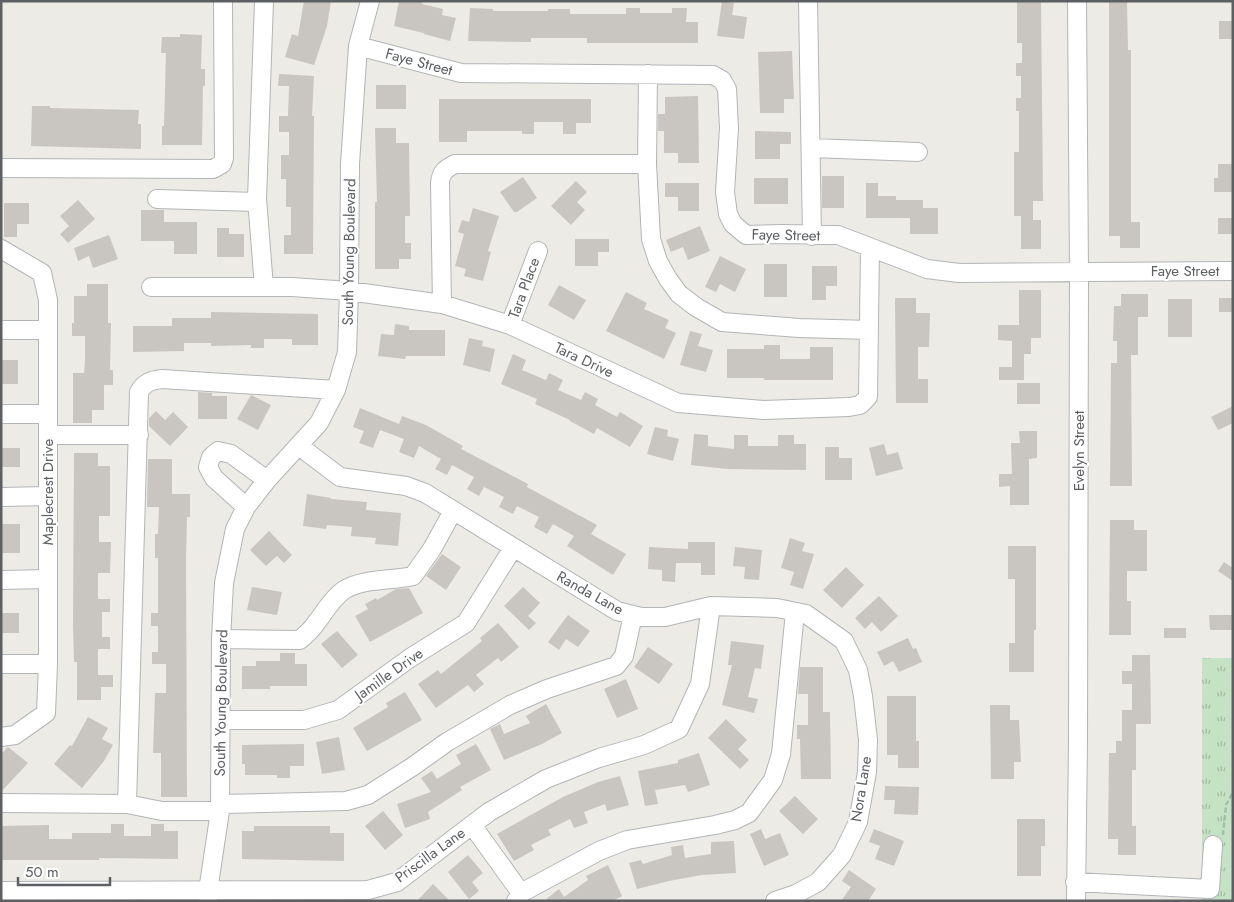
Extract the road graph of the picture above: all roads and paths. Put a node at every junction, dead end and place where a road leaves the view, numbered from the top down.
1 (224, 1) edge
2 (264, 1) edge
3 (370, 1) edge
4 (808, 1) edge
5 (1077, 1) edge
6 (358, 46) junction
7 (648, 74) junction
8 (812, 148) junction
9 (918, 152) dead end
10 (647, 164) junction
11 (1, 168) edge
12 (158, 199) dead end
13 (257, 202) junction
14 (812, 236) junction
15 (870, 248) junction
16 (1, 249) edge
17 (538, 251) dead end
18 (1233, 271) edge
19 (1079, 272) junction
20 (151, 286) dead end
21 (264, 287) junction
22 (349, 291) junction
23 (442, 304) junction
24 (510, 325) junction
25 (1, 330) edge
26 (48, 330) junction
27 (869, 330) junction
28 (336, 390) junction
29 (1, 414) edge
30 (48, 414) junction
31 (48, 435) junction
32 (139, 435) junction
33 (299, 446) junction
34 (267, 480) junction
35 (48, 496) junction
36 (1, 497) edge
37 (246, 507) junction
38 (453, 511) junction
39 (513, 548) junction
40 (48, 579) junction
41 (1, 580) edge
42 (712, 606) junction
43 (795, 612) junction
44 (633, 615) junction
45 (221, 639) junction
46 (1, 664) edge
47 (48, 664) junction
48 (864, 696) joint
49 (222, 720) junction
50 (1, 737) edge
51 (1, 803) edge
52 (127, 804) junction
53 (220, 807) junction
54 (472, 825) junction
55 (1213, 845) dead end
56 (1075, 882) junction
57 (1, 891) edge
58 (208, 896) edge
59 (518, 897) edge
60 (775, 901) edge
61 (1076, 901) edge

1 - 11 street
2 - 13 street
3 - 6 street, South Young Boulevard
4 - 8 street
5 - 19 street, Evelyn Street
6 - 7 street, Faye Street
6 - 22 street, South Young Boulevard
7 - 10 street
7 - 14 street, Faye Street
8 - 9 street
8 - 14 street
10 - 23 street
10 - 27 street
12 - 13 street
13 - 21 street
14 - 15 street, Faye Street
15 - 19 street, Faye Street
15 - 27 street, Tara Drive
16 - 26 street, Maplecrest Drive
17 - 24 street, Tara Place
18 - 19 street, Faye Street
19 - 56 street, Evelyn Street
20 - 21 street, Tara Drive
21 - 22 street, Tara Drive
22 - 23 street, Tara Drive
22 - 28 street, South Young Boulevard
23 - 24 street, Tara Drive
24 - 27 street, Tara Drive
25 - 26 street
26 - 30 street, Maplecrest Drive
28 - 32 street
28 - 33 street, South Young Boulevard
29 - 30 street
30 - 31 street, Maplecrest Drive
31 - 32 street
31 - 35 street, Maplecrest Drive
32 - 52 street
33 - 34 street, South Young Boulevard
33 - 38 street, Randa Lane
34 - 37 street, South Young Boulevard
34 - 37 street
35 - 36 street
35 - 40 street, Maplecrest Drive
37 - 45 street, South Young Boulevard
38 - 39 street, Randa Lane
38 - 45 street
39 - 44 street, Randa Lane
39 - 49 street, Jamille Drive
40 - 41 street
40 - 47 street, Maplecrest Drive
42 - 43 street, Randa Lane
42 - 44 street, Randa Lane
42 - 54 street, Priscilla Lane
43 - 48 street, Randa Lane
43 - 59 street
44 - 53 street
45 - 49 street, South Young Boulevard
46 - 47 street
47 - 50 street, Maplecrest Drive
48 - 60 street, Nora Lane
49 - 53 street, South Young Boulevard
51 - 52 street
52 - 53 street
53 - 58 street, South Young Boulevard
54 - 58 street, Priscilla Lane
54 - 59 street
55 - 56 street
56 - 61 street, Evelyn Street
57 - 58 street, Priscilla Lane

